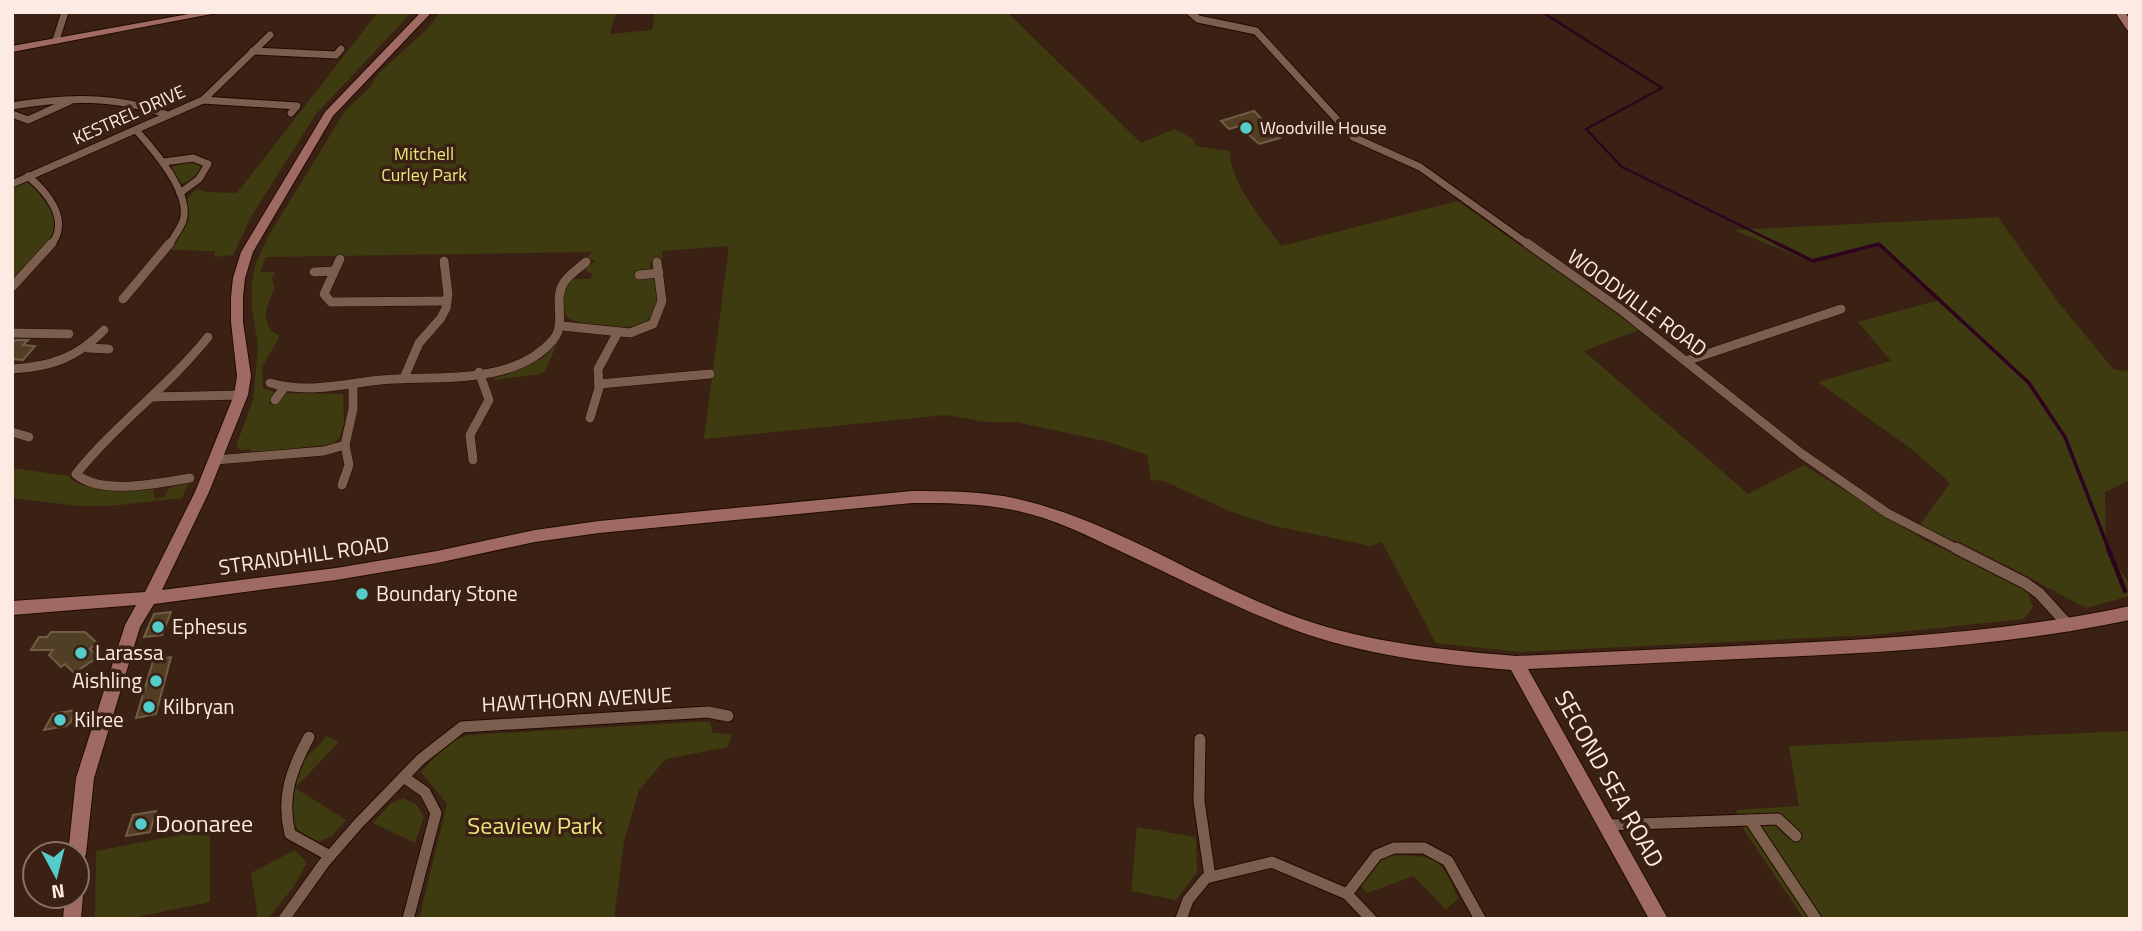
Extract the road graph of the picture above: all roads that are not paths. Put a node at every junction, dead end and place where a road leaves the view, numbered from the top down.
1 (65, 12) edge
2 (216, 12) edge
3 (427, 12) edge
4 (1189, 12) edge
5 (2120, 12) edge
6 (2130, 28) edge
7 (270, 35) dead end
8 (56, 40) junction
9 (12, 49) edge
10 (341, 49) dead end
11 (253, 51) junction
12 (74, 99) junction
13 (203, 100) junction
14 (12, 106) edge
15 (291, 113) dead end
16 (12, 114) edge
17 (167, 116) junction
18 (136, 130) junction
19 (164, 162) junction
20 (28, 176) junction
21 (12, 184) edge
22 (180, 193) junction
23 (341, 260) dead end
24 (444, 261) dead end
25 (586, 262) dead end
26 (657, 262) dead end
27 (577, 270) junction
28 (334, 271) junction
29 (314, 272) dead end
30 (659, 273) junction
31 (587, 274) dead end
32 (639, 275) dead end
33 (12, 287) edge
34 (123, 299) dead end
35 (447, 301) junction
36 (1841, 309) dead end
37 (562, 326) junction
38 (104, 330) dead end
39 (618, 332) junction
40 (12, 333) edge
41 (69, 334) dead end
42 (208, 337) dead end
43 (88, 348) junction
44 (109, 349) dead end
45 (1686, 361) junction
46 (12, 369) edge
47 (479, 373) junction
48 (710, 374) dead end
49 (404, 378) junction
50 (270, 383) dead end
51 (599, 384) junction
52 (353, 386) junction
53 (284, 388) junction
54 (241, 396) junction
55 (153, 397) junction
56 (275, 400) dead end
57 (590, 418) dead end
58 (12, 432) edge
59 (29, 437) dead end
60 (345, 445) junction
61 (215, 460) junction
62 (473, 460) dead end
63 (190, 478) dead end
64 (161, 484) junction
65 (342, 485) dead end
66 (156, 496) dead end
67 (149, 598) junction
68 (12, 608) edge
69 (2130, 613) edge
70 (2069, 626) junction
71 (1516, 663) junction
72 (728, 716) dead end
73 (309, 737) dead end
74 (1200, 739) dead end
75 (405, 778) junction
76 (1750, 820) junction
77 (1607, 825) junction
78 (1796, 836) dead end
79 (78, 840) edge
80 (330, 856) junction
81 (1210, 877) junction
82 (1347, 894) junction
83 (284, 919) edge
84 (408, 919) edge
85 (1181, 919) edge
86 (1371, 919) edge
87 (1479, 919) edge
88 (1659, 919) edge
89 (1816, 919) edge

1 - 8 street
2 - 8 main road
3 - 54 main road
4 - 45 street, WOODVILLE ROAD
5 - 6 main road
7 - 11 street
8 - 9 main road
10 - 11 street
11 - 13 street
12 - 14 street
12 - 16 street
12 - 17 street
13 - 15 street, KESTREL DRIVE
13 - 17 street, KESTREL DRIVE
17 - 18 street, KESTREL DRIVE
18 - 19 street
18 - 20 street, KESTREL DRIVE
19 - 22 street
19 - 22 street
20 - 21 street, KESTREL DRIVE
20 - 33 street
22 - 34 street
23 - 28 street
24 - 35 street
25 - 27 street
26 - 30 street
27 - 31 street
27 - 37 street
28 - 29 street
28 - 35 street
30 - 32 street
30 - 39 street
35 - 49 street
36 - 45 street
37 - 39 street
37 - 47 street
38 - 43 street
39 - 51 street
40 - 41 street
42 - 55 street
43 - 44 street
43 - 46 street
45 - 70 street, WOODVILLE ROAD
47 - 49 street
47 - 62 street
48 - 51 street
49 - 52 street
50 - 53 street
51 - 57 street
52 - 53 street
52 - 60 street
53 - 56 street
54 - 55 street
54 - 61 main road
55 - 64 street
58 - 59 street
60 - 61 street
60 - 65 street
61 - 67 main road
63 - 64 street
64 - 66 street
67 - 68 main road, STRANDHILL ROAD
67 - 71 main road, STRANDHILL ROAD
67 - 79 main road
69 - 70 main road, STRANDHILL ROAD
70 - 71 main road, STRANDHILL ROAD
71 - 77 main road, SECOND SEA ROAD
72 - 75 street, HAWTHORN AVENUE
73 - 80 street
74 - 81 street
75 - 80 street
75 - 84 street
76 - 77 street
76 - 78 street
76 - 89 street
77 - 88 main road, SECOND SEA ROAD
80 - 83 street
81 - 82 street
81 - 85 street
82 - 86 street
82 - 87 street

